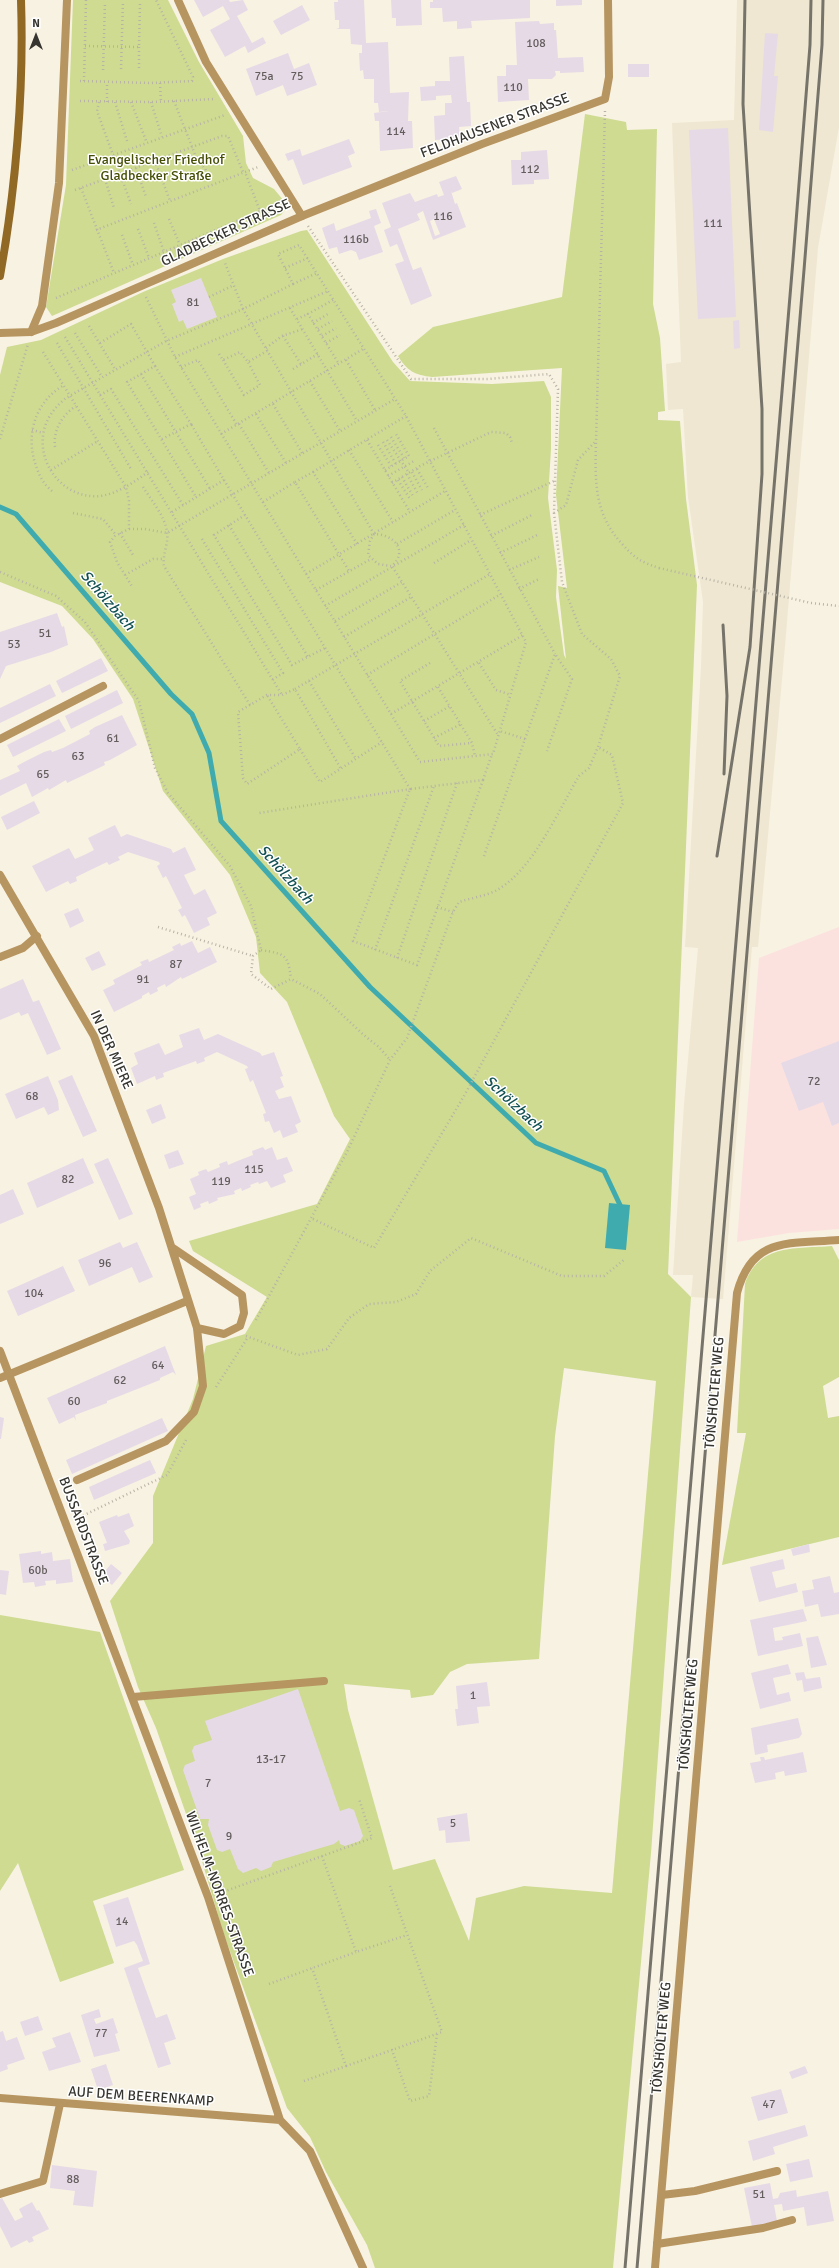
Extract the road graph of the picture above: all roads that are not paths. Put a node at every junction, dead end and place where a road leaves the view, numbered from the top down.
1 (21, 0) edge
2 (67, 0) edge
3 (178, 0) edge
4 (608, 0) edge
5 (302, 216) junction
6 (0, 276) edge
7 (31, 332) junction
8 (0, 333) edge
9 (102, 686) dead end
10 (0, 739) edge
11 (0, 874) edge
12 (37, 936) junction
13 (0, 957) edge
14 (839, 1240) edge
15 (173, 1248) junction
16 (187, 1300) junction
17 (197, 1328) junction
18 (0, 1350) edge
19 (9, 1374) junction
20 (0, 1378) edge
21 (77, 1480) dead end
22 (324, 1681) dead end
23 (133, 1697) junction
24 (0, 2098) edge
25 (60, 2104) junction
26 (280, 2120) junction
27 (777, 2171) dead end
28 (0, 2194) edge
29 (662, 2195) junction
30 (792, 2220) dead end
31 (657, 2244) junction
32 (363, 2268) edge
33 (655, 2268) edge

1 - 6 main road
2 - 7 street
3 - 5 street, GLADBECKER STRASSE
4 - 5 street, FELDHAUSENER STRASSE
5 - 7 street, GLADBECKER STRASSE
7 - 8 street, GLADBECKER STRASSE
9 - 10 street
11 - 12 street, IN DER MIERE
12 - 13 street
12 - 15 street, IN DER MIERE
14 - 29 street, TÖNSHOLTER WEG
15 - 16 street, IN DER MIERE
15 - 17 street
16 - 17 street, IN DER MIERE
16 - 19 street
17 - 21 street, IN DER MIERE
18 - 19 street, BUSSARDSTRASSE
19 - 20 street
19 - 23 street, BUSSARDSTRASSE
22 - 23 street
23 - 26 street, WILHELM-NORRES-STRASSE
24 - 25 street, AUF DEM BEERENKAMP
25 - 26 street, AUF DEM BEERENKAMP
25 - 28 street
26 - 32 street, WILHELM-NORRES-STRASSE
27 - 29 street
29 - 31 street, TÖNSHOLTER WEG
30 - 31 street
31 - 33 street, TÖNSHOLTER WEG

